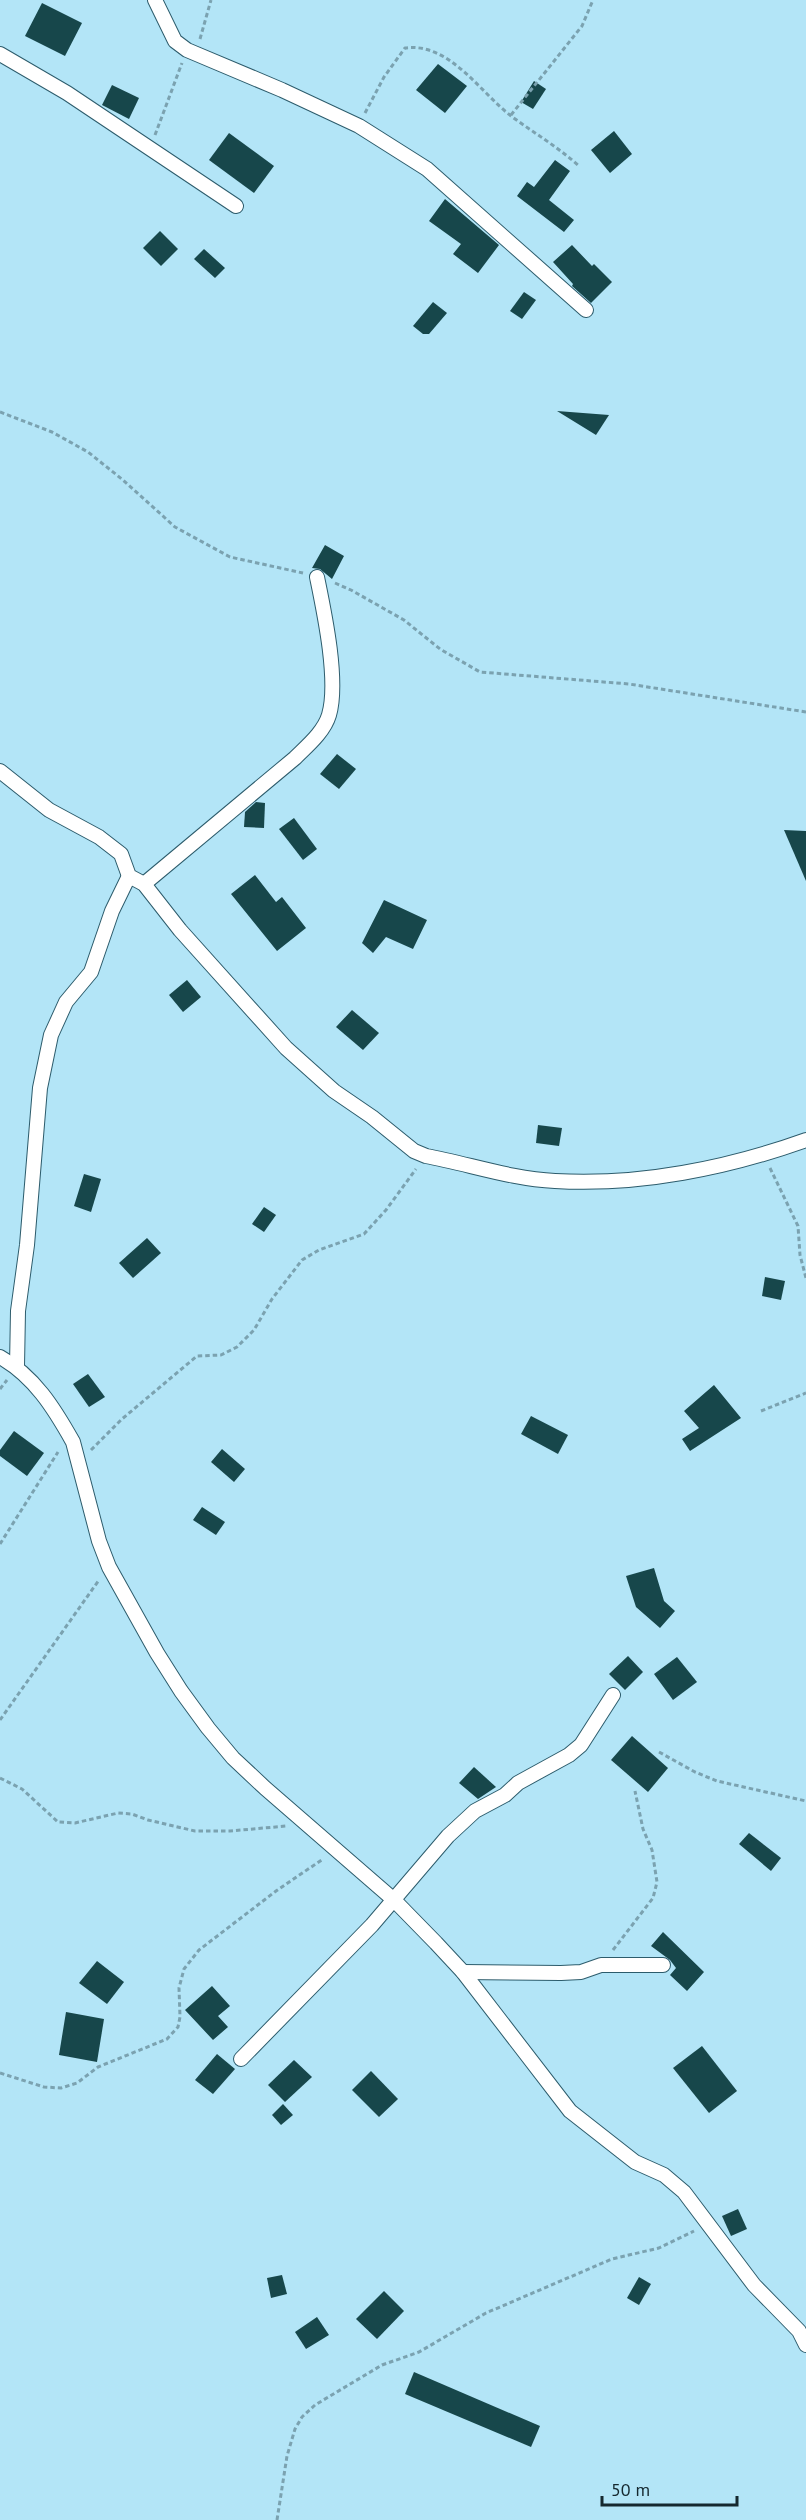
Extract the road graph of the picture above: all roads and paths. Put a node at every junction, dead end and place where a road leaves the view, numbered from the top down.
1 (155, 0) edge
2 (211, 0) edge
3 (593, 0) edge
4 (191, 52) junction
5 (0, 54) edge
6 (511, 116) junction
7 (359, 126) junction
8 (150, 149) junction
9 (579, 166) dead end
10 (236, 206) dead end
11 (586, 310) dead end
12 (0, 412) edge
13 (317, 577) junction
14 (806, 712) edge
15 (0, 771) edge
16 (129, 876) junction
17 (144, 884) junction
18 (806, 1140) edge
19 (763, 1155) junction
20 (426, 1156) junction
21 (806, 1278) edge
22 (0, 1357) edge
23 (17, 1366) junction
24 (806, 1393) edge
25 (761, 1411) dead end
26 (67, 1431) junction
27 (79, 1461) junction
28 (0, 1544) edge
29 (109, 1567) junction
30 (614, 1695) dead end
31 (0, 1720) edge
32 (659, 1752) dead end
33 (0, 1778) edge
34 (634, 1791) dead end
35 (806, 1801) edge
36 (305, 1822) junction
37 (337, 1850) junction
38 (394, 1900) junction
39 (601, 1965) junction
40 (663, 1965) dead end
41 (462, 1972) junction
42 (241, 2060) dead end
43 (0, 2073) edge
44 (710, 2224) junction
45 (806, 2345) edge
46 (277, 2520) edge

1 - 4 street
2 - 4 path
3 - 6 path
4 - 7 street
4 - 8 path
5 - 8 street
6 - 7 path
6 - 9 path
7 - 11 street
8 - 10 street
12 - 13 path
13 - 14 path
13 - 17 street
15 - 16 street
16 - 17 street
16 - 23 street
17 - 20 street
18 - 19 street
19 - 20 street
19 - 21 path
20 - 27 path
22 - 23 street
23 - 26 street
24 - 25 path
26 - 27 street
26 - 28 path
27 - 29 street
29 - 31 path
29 - 36 street
30 - 38 street
32 - 35 path
33 - 36 path
34 - 39 path
36 - 37 street
37 - 38 street
37 - 43 path
38 - 41 street
38 - 42 street
39 - 40 street
39 - 41 street
41 - 44 street
44 - 45 street
44 - 46 path

